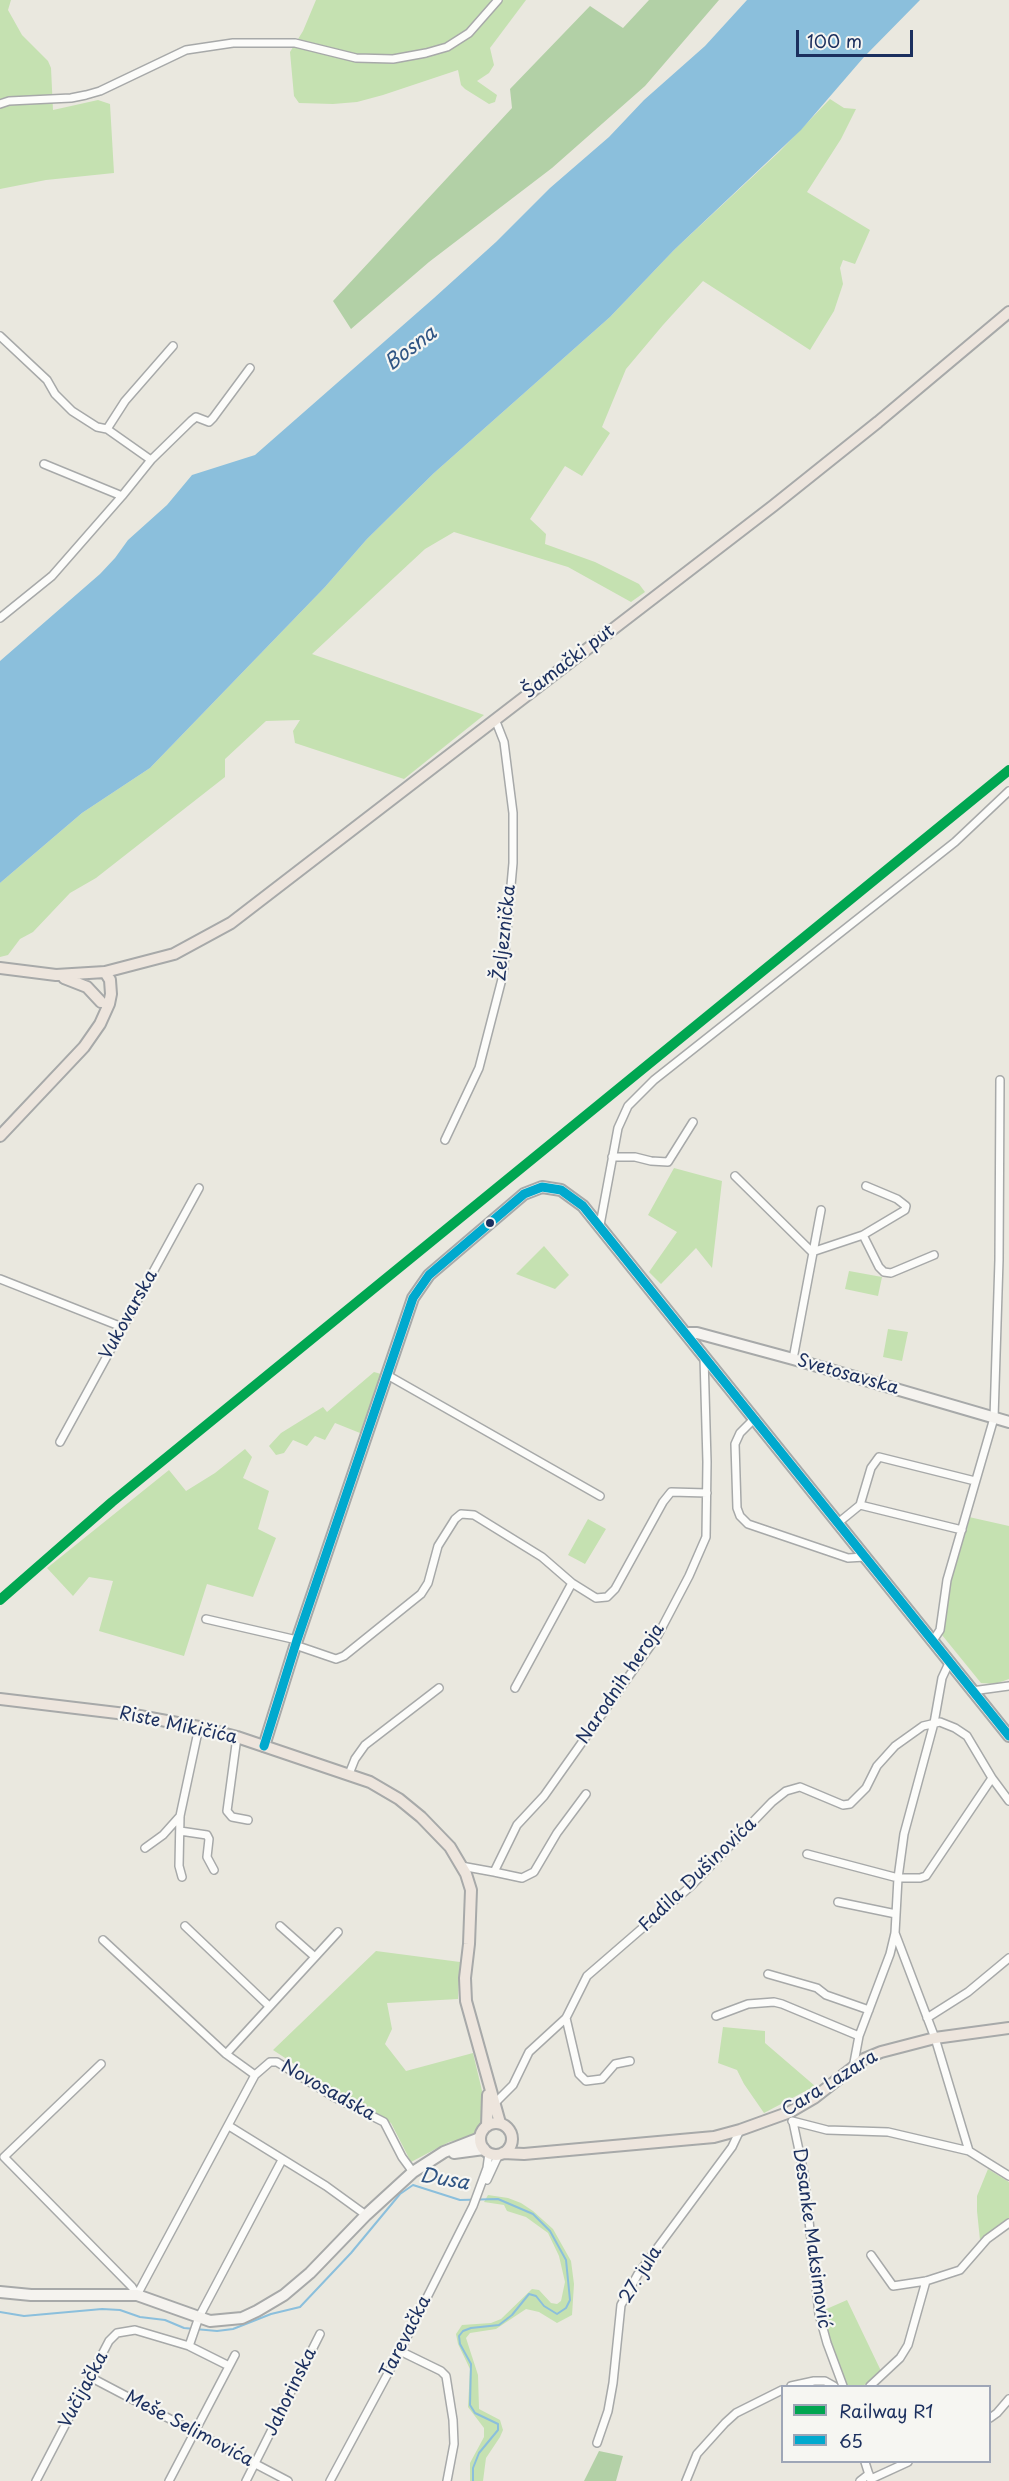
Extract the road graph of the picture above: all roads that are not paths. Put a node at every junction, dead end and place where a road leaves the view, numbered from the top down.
1 (498, 0) edge
2 (0, 104) edge
3 (1009, 312) edge
4 (0, 336) edge
5 (173, 346) dead end
6 (250, 368) dead end
7 (107, 429) junction
8 (151, 460) junction
9 (44, 464) dead end
10 (122, 496) junction
11 (0, 618) edge
12 (495, 719) junction
13 (1009, 791) edge
14 (3, 969) edge
15 (105, 972) junction
16 (56, 975) junction
17 (101, 1002) junction
18 (100, 1024) junction
19 (1000, 1080) dead end
20 (693, 1122) dead end
21 (0, 1136) edge
22 (446, 1140) dead end
23 (612, 1157) junction
24 (735, 1176) dead end
25 (866, 1186) dead end
26 (199, 1188) dead end
27 (821, 1210) dead end
28 (600, 1226) junction
29 (863, 1235) junction
30 (812, 1252) junction
31 (934, 1255) dead end
32 (0, 1279) edge
33 (122, 1327) junction
34 (687, 1334) junction
35 (704, 1356) junction
36 (793, 1359) junction
37 (389, 1376) junction
38 (755, 1418) junction
39 (994, 1418) junction
40 (1009, 1422) edge
41 (60, 1442) dead end
42 (975, 1481) junction
43 (707, 1492) junction
44 (600, 1496) dead end
45 (860, 1505) junction
46 (838, 1523) junction
47 (962, 1530) junction
48 (865, 1557) junction
49 (572, 1583) junction
50 (206, 1619) dead end
51 (932, 1642) junction
52 (296, 1643) junction
53 (950, 1663) junction
54 (1009, 1686) edge
55 (439, 1688) dead end
56 (515, 1688) dead end
57 (972, 1692) junction
58 (0, 1700) edge
59 (934, 1723) junction
60 (199, 1727) junction
61 (1009, 1736) edge
62 (237, 1737) junction
63 (264, 1746) junction
64 (349, 1774) junction
65 (993, 1778) junction
66 (586, 1794) dead end
67 (1009, 1801) edge
68 (180, 1816) junction
69 (248, 1820) dead end
70 (180, 1831) junction
71 (145, 1848) dead end
72 (807, 1854) dead end
73 (461, 1866) junction
74 (214, 1870) dead end
75 (494, 1872) junction
76 (182, 1877) dead end
77 (898, 1878) junction
78 (838, 1902) dead end
79 (896, 1914) junction
80 (184, 1926) dead end
81 (280, 1926) dead end
82 (338, 1932) dead end
83 (895, 1933) junction
84 (103, 1940) dead end
85 (315, 1957) junction
86 (1009, 1958) edge
87 (768, 1974) dead end
88 (269, 2006) junction
89 (869, 2010) junction
90 (716, 2016) dead end
91 (566, 2018) junction
92 (927, 2018) junction
93 (1009, 2028) edge
94 (859, 2036) junction
95 (935, 2038) junction
96 (226, 2054) junction
97 (630, 2061) dead end
98 (101, 2064) dead end
99 (853, 2067) junction
100 (255, 2074) junction
101 (487, 2074) junction
102 (495, 2103) junction
103 (791, 2117) junction
104 (500, 2123) junction
105 (229, 2126) junction
106 (487, 2126) junction
107 (740, 2130) junction
108 (480, 2138) junction
109 (513, 2138) junction
110 (545, 2150) junction
111 (969, 2151) junction
112 (494, 2153) junction
113 (433, 2159) junction
114 (282, 2160) junction
115 (413, 2172) junction
116 (1009, 2176) edge
117 (366, 2215) junction
118 (1009, 2223) edge
119 (871, 2255) dead end
120 (926, 2281) junction
121 (0, 2292) edge
122 (137, 2295) junction
123 (198, 2320) junction
124 (320, 2334) dead end
125 (191, 2343) junction
126 (400, 2351) junction
127 (235, 2355) dead end
128 (229, 2366) junction
129 (90, 2377) junction
130 (796, 2385) edge
131 (832, 2385) edge
132 (843, 2385) edge
133 (871, 2385) edge
134 (781, 2392) edge
135 (1009, 2399) edge
136 (991, 2417) edge
137 (195, 2431) junction
138 (597, 2443) dead end
139 (865, 2463) edge
140 (906, 2463) edge
141 (255, 2464) junction
142 (870, 2478) edge
143 (36, 2481) edge
144 (169, 2481) edge
145 (246, 2481) edge
146 (288, 2481) edge
147 (330, 2481) edge
148 (447, 2481) edge
149 (686, 2481) edge
150 (860, 2481) edge

1 - 2 street
3 - 12 main road, Šamački put
4 - 7 street
5 - 7 street
6 - 8 street
7 - 8 street
8 - 10 street
9 - 10 street
10 - 11 street
12 - 15 main road, Šamački put
12 - 22 street, Željeznička
13 - 23 street
14 - 16 main road
15 - 16 main road, Šamački put
15 - 17 main road
15 - 18 main road
16 - 17 main road
17 - 18 main road
18 - 21 main road
19 - 39 street
20 - 23 street
23 - 28 street
24 - 30 street
25 - 29 street
26 - 33 street, Vukovarska
27 - 30 street
28 - 34 street
28 - 37 street
29 - 30 street
29 - 31 street
30 - 36 street
32 - 33 street
33 - 41 street, Vukovarska
34 - 35 street
34 - 36 street, Svetosavska
35 - 38 street
35 - 43 street, Narodnih heroja
36 - 39 street, Svetosavska
37 - 44 street
37 - 52 street
38 - 46 street
38 - 48 street
39 - 40 street, Svetosavska
39 - 42 street
42 - 45 street
42 - 47 street
43 - 49 street
43 - 75 street, Narodnih heroja
45 - 46 street
45 - 47 street
46 - 48 street
47 - 51 street
48 - 51 street
49 - 52 street
49 - 56 street
50 - 52 street
51 - 53 street
52 - 63 street
53 - 57 street
53 - 59 street
54 - 57 street
55 - 64 street
57 - 61 street
58 - 60 main road, Riste Mikičića
59 - 65 street
59 - 77 street
59 - 91 street, Fadila Dušinovića
60 - 62 main road, Riste Mikičića
60 - 68 street
62 - 63 main road, Riste Mikičića
62 - 69 street
63 - 64 main road, Riste Mikičića
64 - 73 main road, Riste Mikičića
65 - 67 street
65 - 77 street
66 - 75 street
68 - 70 street
68 - 71 street
70 - 74 street
70 - 76 street
72 - 77 street
73 - 75 street
73 - 101 main road, Riste Mikičića
77 - 79 street
78 - 79 street
79 - 83 street
80 - 88 street
81 - 85 street
82 - 85 street
83 - 89 street
83 - 92 street
84 - 96 street, Novosadska
85 - 88 street
86 - 92 street
87 - 89 street
88 - 96 street
89 - 94 street
90 - 94 street
91 - 97 street
91 - 102 street, Fadila Dušinovića
92 - 95 street
93 - 95 main road, Cara Lazara
94 - 99 street
95 - 99 main road, Cara Lazara
95 - 111 street
96 - 100 street, Novosadska
98 - 122 street
99 - 103 main road, Cara Lazara
100 - 105 street, Novosadska
100 - 115 street, Novosadska
101 - 102 main road, Riste Mikičića
101 - 106 main road, Riste Mikičića
102 - 104 main road, Riste Mikičića
103 - 107 main road, Cara Lazara
103 - 111 street
103 - 132 street, Desanke Maksimović
104 - 106 main road
104 - 109 main road
105 - 114 street
105 - 122 street, Novosadska
106 - 108 main road
107 - 110 main road, Cara Lazara
107 - 138 street, 27. jula
108 - 112 main road
108 - 113 street
109 - 110 main road, Cara Lazara
109 - 112 main road
110 - 112 main road, Cara Lazara
111 - 116 street
112 - 113 street
112 - 126 street, Tarevačka
113 - 115 street
114 - 117 street
114 - 123 street
115 - 117 street
117 - 123 street
118 - 120 street
119 - 120 street
120 - 133 street
121 - 122 street
122 - 123 street
123 - 125 street
124 - 141 street, Jahorinska
125 - 128 street
125 - 129 street, Vučijačka
126 - 147 street, Tarevačka
126 - 148 street
127 - 128 street
128 - 137 street
129 - 137 street, Meše Selimovića
129 - 143 street, Vučijačka
130 - 131 street
134 - 149 street
135 - 136 street
137 - 141 street, Meše Selimovića
137 - 144 street
139 - 142 street
140 - 142 street
141 - 145 street, Jahorinska
141 - 146 street, Meše Selimovića
142 - 150 street

